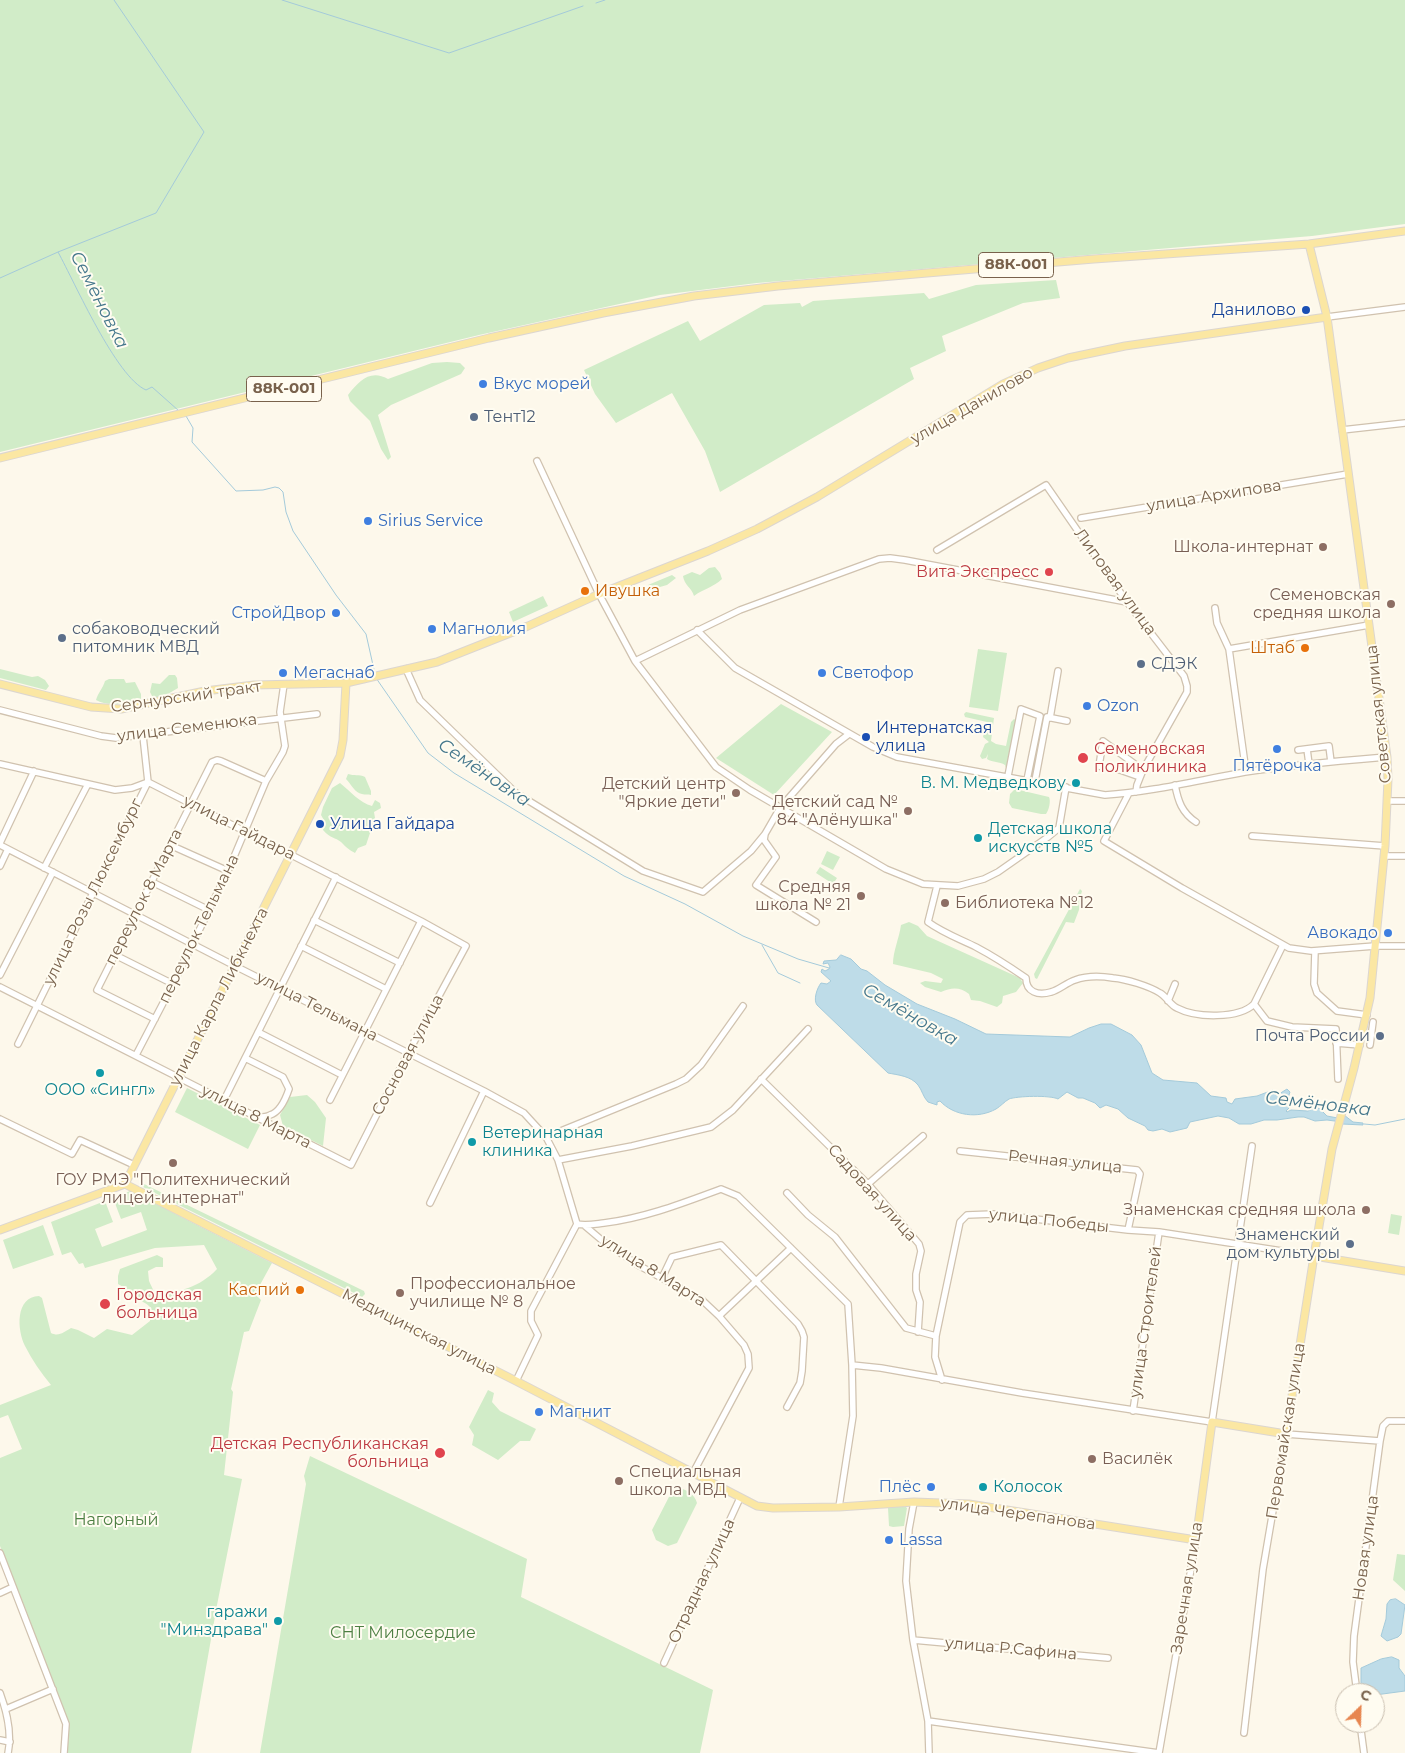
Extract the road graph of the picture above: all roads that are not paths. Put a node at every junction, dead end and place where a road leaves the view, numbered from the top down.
1 (1405, 231) edge
2 (1309, 244) junction
3 (1405, 307) edge
4 (1326, 317) junction
5 (1405, 423) edge
6 (1342, 430) junction
7 (0, 458) edge
8 (537, 461) dead end
9 (1348, 474) junction
10 (1080, 518) dead end
11 (937, 550) dead end
12 (599, 594) junction
13 (1127, 602) junction
14 (1215, 608) dead end
15 (1369, 625) junction
16 (698, 630) junction
17 (1229, 650) junction
18 (635, 661) junction
19 (406, 669) junction
20 (1058, 671) dead end
21 (346, 683) junction
22 (0, 684) edge
23 (284, 684) junction
24 (0, 710) edge
25 (317, 714) dead end
26 (1040, 716) junction
27 (281, 717) junction
28 (1048, 718) junction
29 (1067, 721) dead end
30 (849, 734) junction
31 (143, 736) junction
32 (1307, 749) junction
33 (1298, 750) dead end
34 (1387, 757) junction
35 (1330, 762) junction
36 (0, 764) edge
37 (1309, 764) junction
38 (1143, 770) junction
39 (34, 772) junction
40 (1246, 772) junction
41 (1008, 776) junction
42 (1140, 778) junction
43 (1027, 780) junction
44 (1035, 781) junction
45 (148, 782) junction
46 (266, 782) junction
47 (88, 784) junction
48 (1174, 785) junction
49 (1066, 787) junction
50 (1136, 792) junction
51 (1129, 793) junction
52 (1387, 801) junction
53 (1405, 802) edge
54 (191, 804) junction
55 (780, 808) junction
56 (1196, 822) dead end
57 (246, 832) junction
58 (765, 834) junction
59 (1252, 836) dead end
60 (0, 844) edge
61 (170, 845) junction
62 (1384, 846) junction
63 (8, 849) junction
64 (291, 854) junction
65 (1384, 856) junction
66 (1405, 856) edge
67 (0, 866) edge
68 (44, 868) junction
69 (228, 871) junction
70 (53, 872) junction
71 (336, 877) junction
72 (152, 882) junction
73 (937, 886) junction
74 (93, 893) junction
75 (209, 910) junction
76 (136, 915) junction
77 (314, 920) junction
78 (421, 921) junction
79 (816, 922) dead end
80 (193, 944) junction
81 (1283, 945) junction
82 (301, 946) junction
83 (466, 946) joint
84 (1376, 946) junction
85 (1405, 946) edge
86 (1315, 951) junction
87 (115, 955) junction
88 (400, 962) junction
89 (234, 966) junction
90 (0, 975) edge
91 (173, 984) junction
92 (1175, 984) dead end
93 (0, 987) edge
94 (280, 989) junction
95 (386, 989) junction
96 (1168, 1001) junction
97 (1254, 1004) junction
98 (37, 1005) junction
99 (743, 1006) dead end
100 (1367, 1015) junction
101 (155, 1019) junction
102 (1373, 1022) dead end
103 (808, 1029) dead end
104 (364, 1031) junction
105 (258, 1032) junction
106 (1336, 1043) junction
107 (18, 1044) dead end
108 (1370, 1045) dead end
109 (1360, 1046) junction
110 (408, 1053) junction
111 (136, 1055) junction
112 (245, 1058) junction
113 (342, 1075) junction
114 (178, 1077) junction
115 (761, 1079) junction
116 (1338, 1079) dead end
117 (484, 1091) junction
118 (224, 1100) junction
119 (330, 1100) dead end
120 (258, 1117) junction
121 (0, 1118) edge
122 (1337, 1129) joint
123 (923, 1136) dead end
124 (546, 1137) junction
125 (1252, 1146) dead end
126 (960, 1151) dead end
127 (558, 1160) junction
128 (351, 1165) joint
129 (134, 1166) junction
130 (125, 1184) junction
131 (868, 1184) junction
132 (787, 1193) dead end
133 (430, 1203) dead end
134 (577, 1224) junction
135 (585, 1226) junction
136 (0, 1230) edge
137 (1128, 1230) junction
138 (1160, 1232) junction
139 (1239, 1244) junction
140 (791, 1248) junction
141 (1314, 1256) junction
142 (1405, 1271) edge
143 (662, 1278) junction
144 (756, 1281) junction
145 (719, 1316) junction
146 (918, 1332) junction
147 (936, 1336) junction
148 (852, 1365) junction
149 (942, 1380) junction
150 (516, 1381) junction
151 (787, 1407) dead end
152 (1133, 1411) junction
153 (1212, 1422) junction
154 (1405, 1422) edge
155 (1286, 1434) junction
156 (1380, 1441) junction
157 (693, 1474) junction
158 (712, 1483) joint
159 (740, 1498) junction
160 (914, 1502) junction
161 (839, 1507) junction
162 (1196, 1540) junction
163 (0, 1553) edge
164 (2, 1562) edge
165 (13, 1587) junction
166 (0, 1593) edge
167 (913, 1640) junction
168 (1108, 1658) dead end
169 (664, 1663) dead end
170 (1356, 1683) edge
171 (53, 1689) junction
172 (0, 1693) edge
173 (2, 1702) edge
174 (6, 1709) junction
175 (928, 1721) junction
176 (1244, 1733) dead end
177 (1361, 1733) edge
178 (0, 1740) edge
179 (10, 1742) junction
180 (8, 1753) edge
181 (64, 1753) edge
182 (929, 1753) edge
183 (1159, 1753) edge
184 (1364, 1753) edge

1 - 2 main road, 88К-001
2 - 4 main road, Советская улица
2 - 7 main road, 88К-001
3 - 4 street, улица Данилово
4 - 6 main road, Советская улица
4 - 12 main road, улица Данилово
5 - 6 street
6 - 9 main road, Советская улица
8 - 12 street
9 - 10 street, улица Архипова
9 - 15 main road, Советская улица
11 - 13 street, Липовая улица
12 - 18 street
12 - 19 main road, Сернурский тракт
13 - 16 street
13 - 38 street, Липовая улица
14 - 17 street
15 - 17 street
15 - 34 main road, Советская улица
16 - 18 street
16 - 30 street
17 - 40 street
18 - 55 street
19 - 21 main road, Сернурский тракт
19 - 58 street
20 - 28 street
21 - 23 main road, Сернурский тракт
21 - 64 main road, улица Карла Либкнехта
22 - 23 main road, Сернурский тракт
23 - 27 street, переулок Тельмана
24 - 31 street, улица Семенюка
25 - 27 street, улица Семенюка
26 - 28 street
26 - 41 street
26 - 43 street
27 - 31 street, улица Семенюка
27 - 46 street, переулок Тельмана
28 - 29 street
28 - 44 street
30 - 41 street
30 - 55 street
31 - 45 street, улица Розы Люксембург
32 - 33 street
32 - 35 street
32 - 37 street
34 - 35 street
34 - 52 main road, Советская улица
35 - 37 street
36 - 39 street
37 - 40 street
38 - 42 street, Липовая улица
38 - 42 street
39 - 47 street
39 - 60 street
40 - 48 street
41 - 43 street
42 - 50 street, Липовая улица
43 - 44 street
44 - 49 street
45 - 47 street
45 - 54 street, улица Гайдара
45 - 74 street, улица Розы Люксембург
46 - 54 street, переулок 8 Марта
46 - 57 street, переулок Тельмана
47 - 68 street
48 - 50 street
48 - 56 street
49 - 51 street
49 - 73 street
50 - 51 street
51 - 81 street
52 - 53 street
52 - 62 main road, Советская улица
54 - 57 street, улица Гайдара
54 - 61 street, переулок 8 Марта
55 - 58 street
55 - 73 street
57 - 64 street, улица Гайдара
57 - 69 street, переулок Тельмана
58 - 79 street
59 - 62 street
60 - 63 street, улица Тельмана
61 - 69 street
61 - 72 street, переулок 8 Марта
62 - 65 main road, Советская улица
63 - 67 street
63 - 68 street, улица Тельмана
64 - 71 street, улица Гайдара
64 - 89 main road, улица Карла Либкнехта
65 - 66 street
65 - 84 main road, Советская улица
68 - 70 street, улица Тельмана
69 - 75 street, переулок Тельмана
70 - 74 street, улица Тельмана
70 - 90 street
71 - 77 street
71 - 78 street, улица Гайдара
72 - 75 street
72 - 76 street, переулок 8 Марта
73 - 96 street
74 - 76 street, улица Тельмана
74 - 98 street, улица Розы Люксембург
75 - 80 street, переулок Тельмана
76 - 80 street, улица Тельмана
76 - 87 street, переулок 8 Марта
77 - 82 street
77 - 88 street
78 - 83 street, улица Гайдара
78 - 88 street
80 - 89 street, улица Тельмана
80 - 91 street, переулок Тельмана
81 - 86 street
81 - 97 street
82 - 94 street
82 - 95 street
83 - 110 street, Сосновая улица
84 - 85 street
84 - 86 street
84 - 100 main road, Советская улица
86 - 100 street
87 - 91 street
87 - 101 street, переулок 8 Марта
88 - 95 street
89 - 94 street, улица Тельмана
89 - 114 main road, улица Карла Либкнехта
91 - 101 street, переулок Тельмана
92 - 96 street
93 - 98 street, улица 8 Марта
94 - 104 street, улица Тельмана
94 - 105 street
95 - 104 street
96 - 97 street
97 - 106 street
98 - 107 street, улица Розы Люксембург
98 - 111 street, улица 8 Марта
99 - 124 street
100 - 109 main road, Советская улица
101 - 111 street, переулок Тельмана
102 - 108 street
103 - 115 street
104 - 110 street, улица Тельмана
104 - 113 street
105 - 112 street
105 - 113 street
106 - 109 street
106 - 116 street
109 - 122 main road, Советская улица
110 - 117 street, улица Тельмана
110 - 128 street, Сосновая улица
111 - 114 street, улица 8 Марта
112 - 118 street
112 - 120 street
113 - 119 street
114 - 118 street, улица 8 Марта
114 - 129 main road, улица Карла Либкнехта
115 - 127 street
115 - 131 street, Садовая улица
117 - 124 street, улица Тельмана
117 - 133 street
118 - 120 street, улица 8 Марта
120 - 128 street, улица 8 Марта
121 - 129 street
122 - 141 main road, Первомайская улица
123 - 131 street
124 - 127 street
125 - 139 street, Заречная улица
126 - 137 street, Речная улица
127 - 134 street
129 - 130 main road, улица Карла Либкнехта
130 - 136 main road
130 - 150 main road, Медицинская улица
131 - 146 street, Садовая улица
132 - 146 street
134 - 135 street
134 - 150 street
135 - 140 street
135 - 143 street, улица 8 Марта
137 - 138 street, улица Победы
137 - 147 street, улица Победы
138 - 139 street, улица Победы
138 - 152 street, улица Строителей
139 - 141 street, улица Победы
139 - 153 street, Заречная улица
140 - 144 street
140 - 148 street
141 - 142 main road, улица Победы
141 - 155 main road, Первомайская улица
143 - 144 street
143 - 145 street, улица 8 Марта
144 - 145 street
144 - 151 street
145 - 157 street, улица 8 Марта
146 - 147 street
147 - 149 street
148 - 149 street
148 - 161 street
149 - 152 street
150 - 157 main road, Медицинская улица
152 - 153 street
153 - 155 main road
153 - 162 main road, Заречная улица
154 - 156 street, Новая улица
155 - 156 street
155 - 176 street, Первомайская улица
156 - 170 street, Новая улица
157 - 158 main road, Медицинская улица
158 - 159 main road, улица Черепанова
159 - 161 main road, улица Черепанова
159 - 169 street, Отрадная улица
160 - 161 main road, улица Черепанова
160 - 162 main road, улица Черепанова
160 - 167 street
162 - 183 street, Заречная улица
163 - 164 street
164 - 165 street
165 - 166 street
165 - 171 street
167 - 168 street, улица Р.Сафина
167 - 175 street
171 - 174 street
171 - 181 street
172 - 173 street
173 - 174 street
174 - 179 street
175 - 182 street
175 - 183 street
177 - 184 street
178 - 179 street
179 - 180 street

